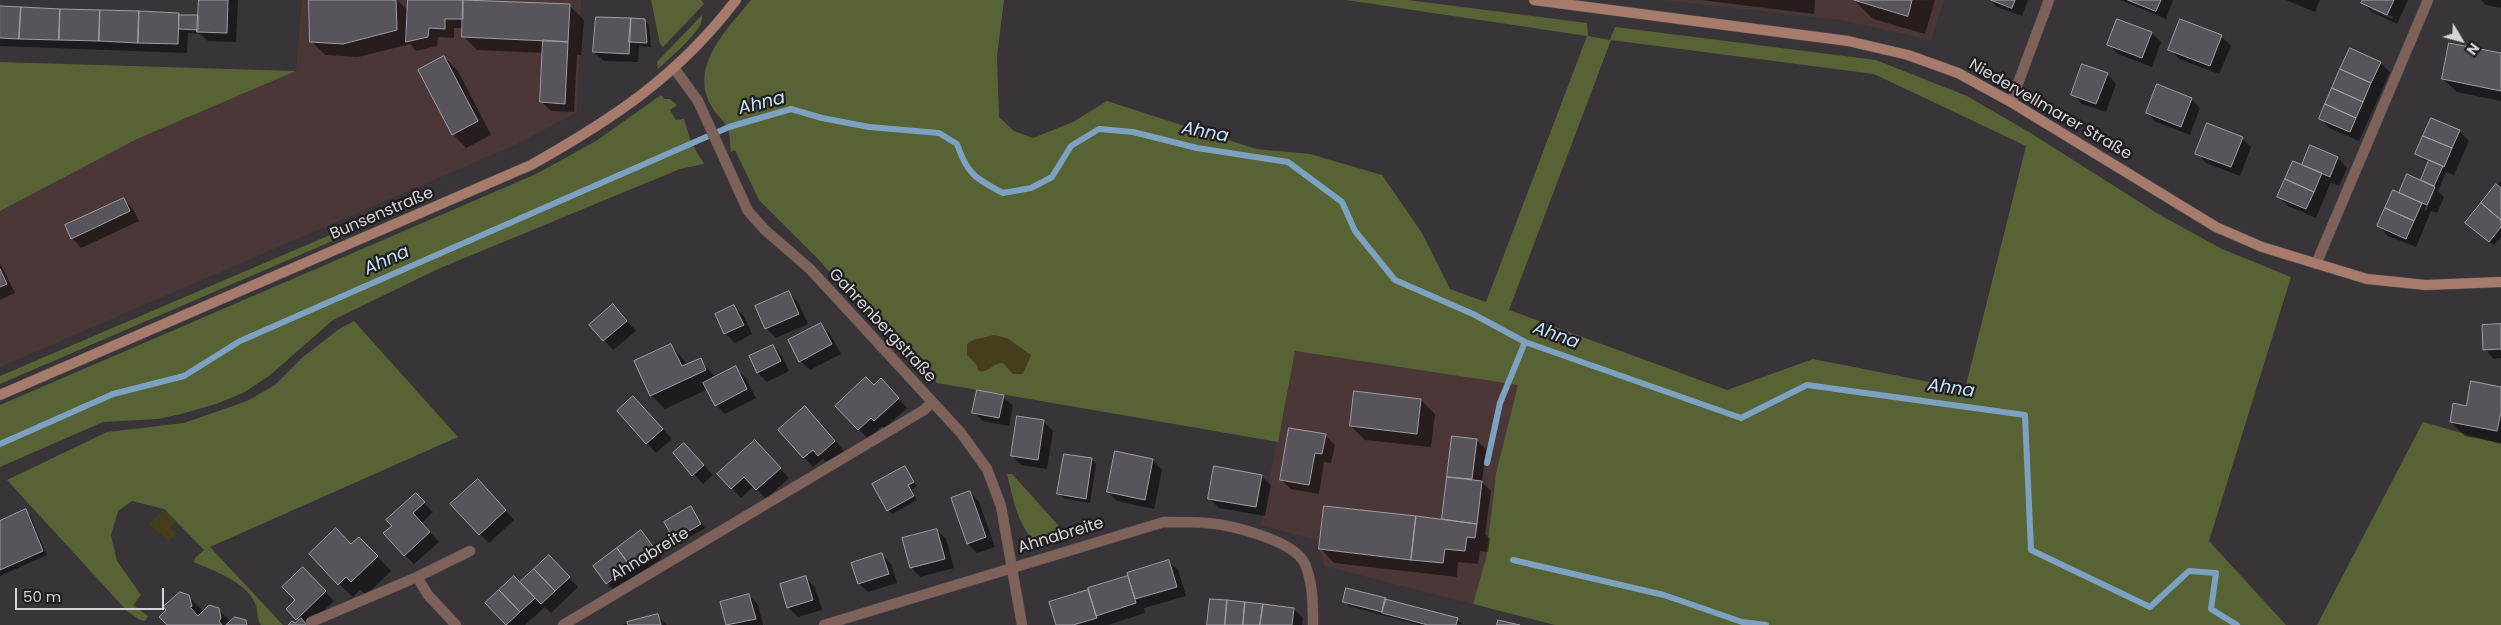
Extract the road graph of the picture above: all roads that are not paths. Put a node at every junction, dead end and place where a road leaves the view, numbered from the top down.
1 (735, 0) edge
2 (1534, 0) edge
3 (2049, 0) edge
4 (2428, 0) edge
5 (1574, 3) edge
6 (674, 68) junction
7 (2012, 102) junction
8 (2316, 264) junction
9 (2501, 282) edge
10 (0, 394) edge
11 (932, 402) junction
12 (470, 551) dead end
13 (1013, 567) junction
14 (418, 577) junction
15 (311, 622) dead end
16 (456, 625) edge
17 (563, 625) edge
18 (824, 625) edge
19 (1022, 625) edge
20 (1314, 625) edge

1 - 6 main road, Bunsenstraße
2 - 5 main road, Niedervellmarer Straße
3 - 7 street
4 - 8 street
5 - 7 main road, Niedervellmarer Straße
6 - 10 main road, Bunsenstraße
6 - 11 street, Gahrenbergstraße
7 - 8 main road, Niedervellmarer Straße
8 - 9 main road, Niedervellmarer Straße
11 - 13 street, Gahrenbergstraße
11 - 17 street, Ahnabreite
12 - 14 street
13 - 18 street, Ahnabreite
13 - 19 street, Gahrenbergstraße
13 - 20 street, Ahnabreite
14 - 15 street
14 - 16 street

